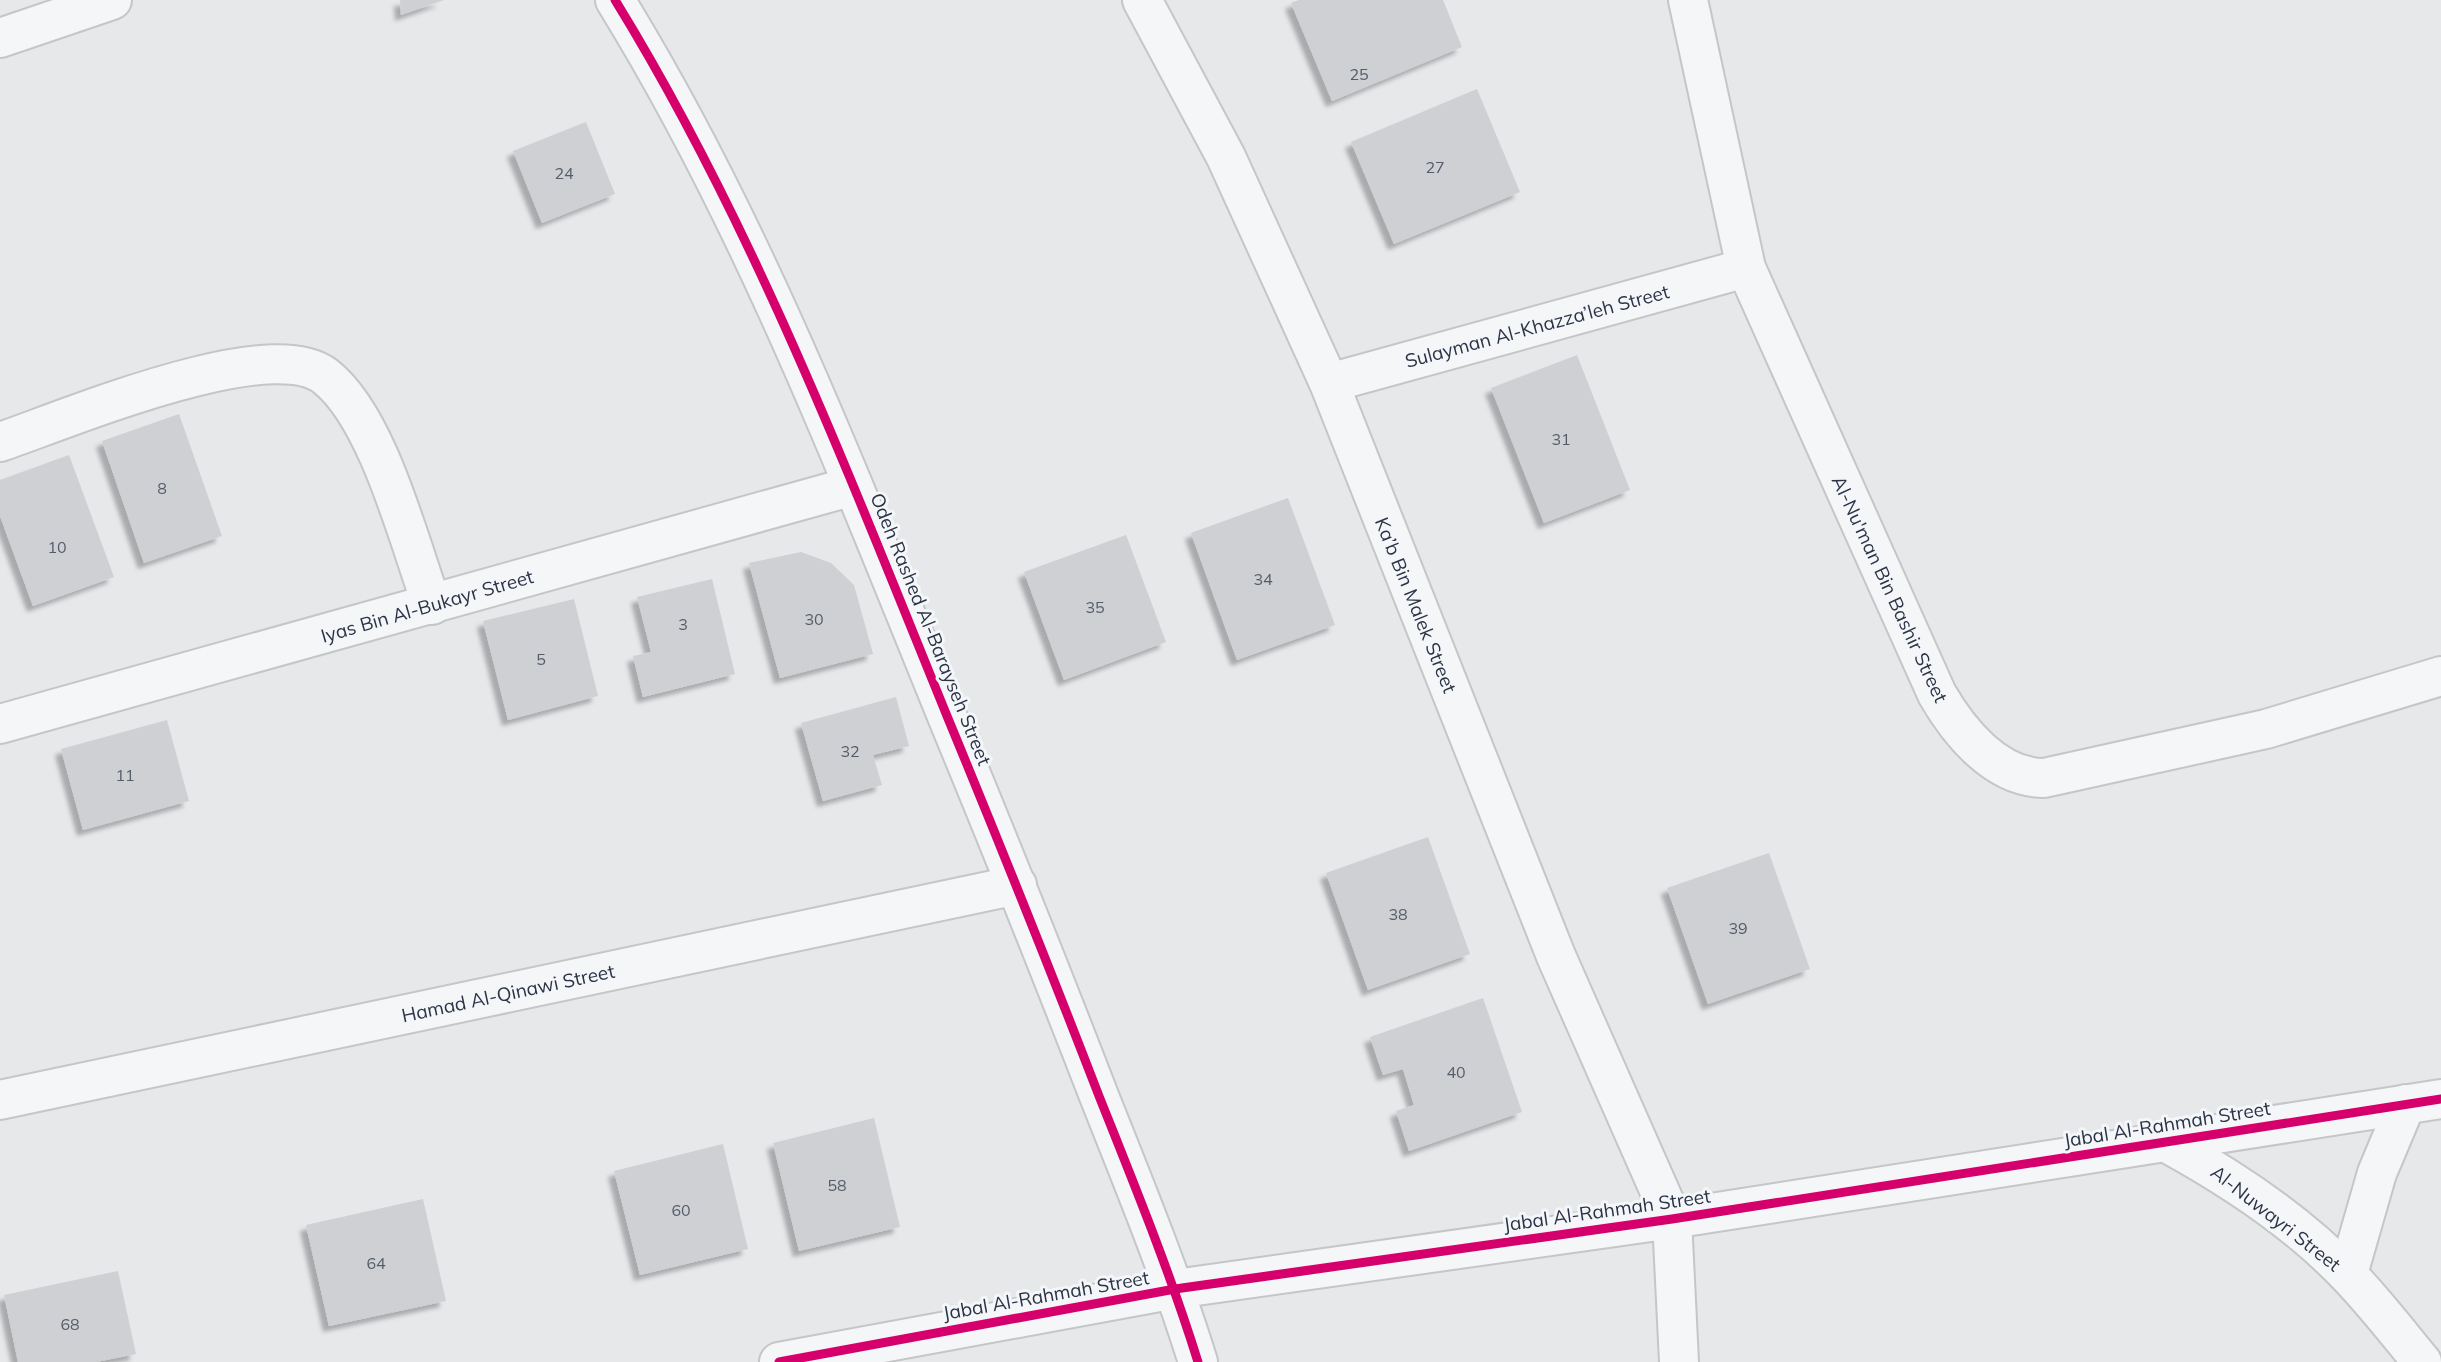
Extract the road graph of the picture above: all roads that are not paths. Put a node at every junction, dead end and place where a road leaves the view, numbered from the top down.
1 (112, 0) edge
2 (615, 0) edge
3 (1142, 0) edge
4 (1688, 0) edge
5 (0, 38) edge
6 (1746, 268) junction
7 (1329, 383) junction
8 (0, 442) edge
9 (853, 486) junction
10 (432, 605) junction
11 (2441, 676) edge
12 (0, 724) edge
13 (1017, 885) junction
14 (0, 1100) edge
15 (2424, 1101) edge
16 (2167, 1143) junction
17 (1672, 1219) junction
18 (2348, 1274) junction
19 (1175, 1289) junction
20 (779, 1362) edge
21 (1198, 1362) edge
22 (1679, 1362) edge
23 (2422, 1362) edge

1 - 5 street
2 - 9 street, Odeh Rashed Al-Barayseh Street
3 - 7 street, Ka’b Bin Malek Street
4 - 6 street, Al-Nu'man Bin Bashir Street
6 - 7 street, Sulayman Al-Khazza’leh Street
6 - 11 street, Al-Nu'man Bin Bashir Street
7 - 17 street, Ka’b Bin Malek Street
8 - 10 street
9 - 10 street, Iyas Bin Al-Bukayr Street
9 - 13 street, Odeh Rashed Al-Barayseh Street
10 - 12 street, Iyas Bin Al-Bukayr Street
13 - 14 street, Hamad Al-Qinawi Street
13 - 19 street, Odeh Rashed Al-Barayseh Street
15 - 16 street, Jabal Al-Rahmah Street
15 - 18 street, Al-Nuwayri Street
16 - 17 street, Jabal Al-Rahmah Street
16 - 18 street, Al-Nuwayri Street
17 - 19 street, Jabal Al-Rahmah Street
17 - 22 street
18 - 23 street, Al-Nuwayri Street
19 - 20 street, Jabal Al-Rahmah Street
19 - 21 street, Odeh Rashed Al-Barayseh Street

